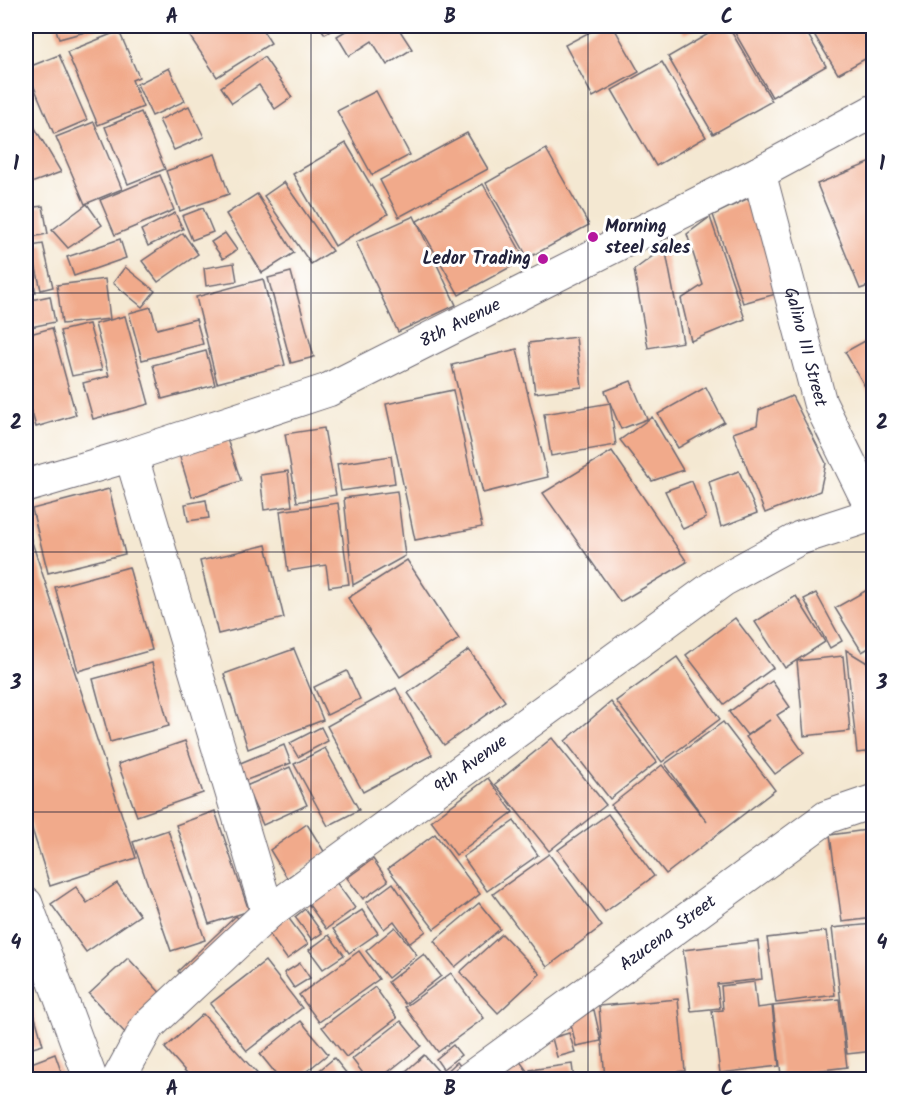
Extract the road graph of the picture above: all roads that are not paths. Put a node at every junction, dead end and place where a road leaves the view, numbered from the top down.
1 (873, 111) edge
2 (759, 173) junction
3 (131, 455) junction
4 (26, 486) edge
5 (873, 513) edge
6 (873, 801) edge
7 (26, 904) edge
8 (268, 913) junction
9 (91, 1080) edge
10 (118, 1080) edge
11 (468, 1080) edge

1 - 2 street, 8th Avenue
2 - 3 street, 8th Avenue
2 - 5 street, Galino III Street
3 - 4 street, 8th Avenue
3 - 8 street
5 - 8 street, 9th Avenue
6 - 11 street, Azucena Street
7 - 9 street
8 - 10 street, 9th Avenue

